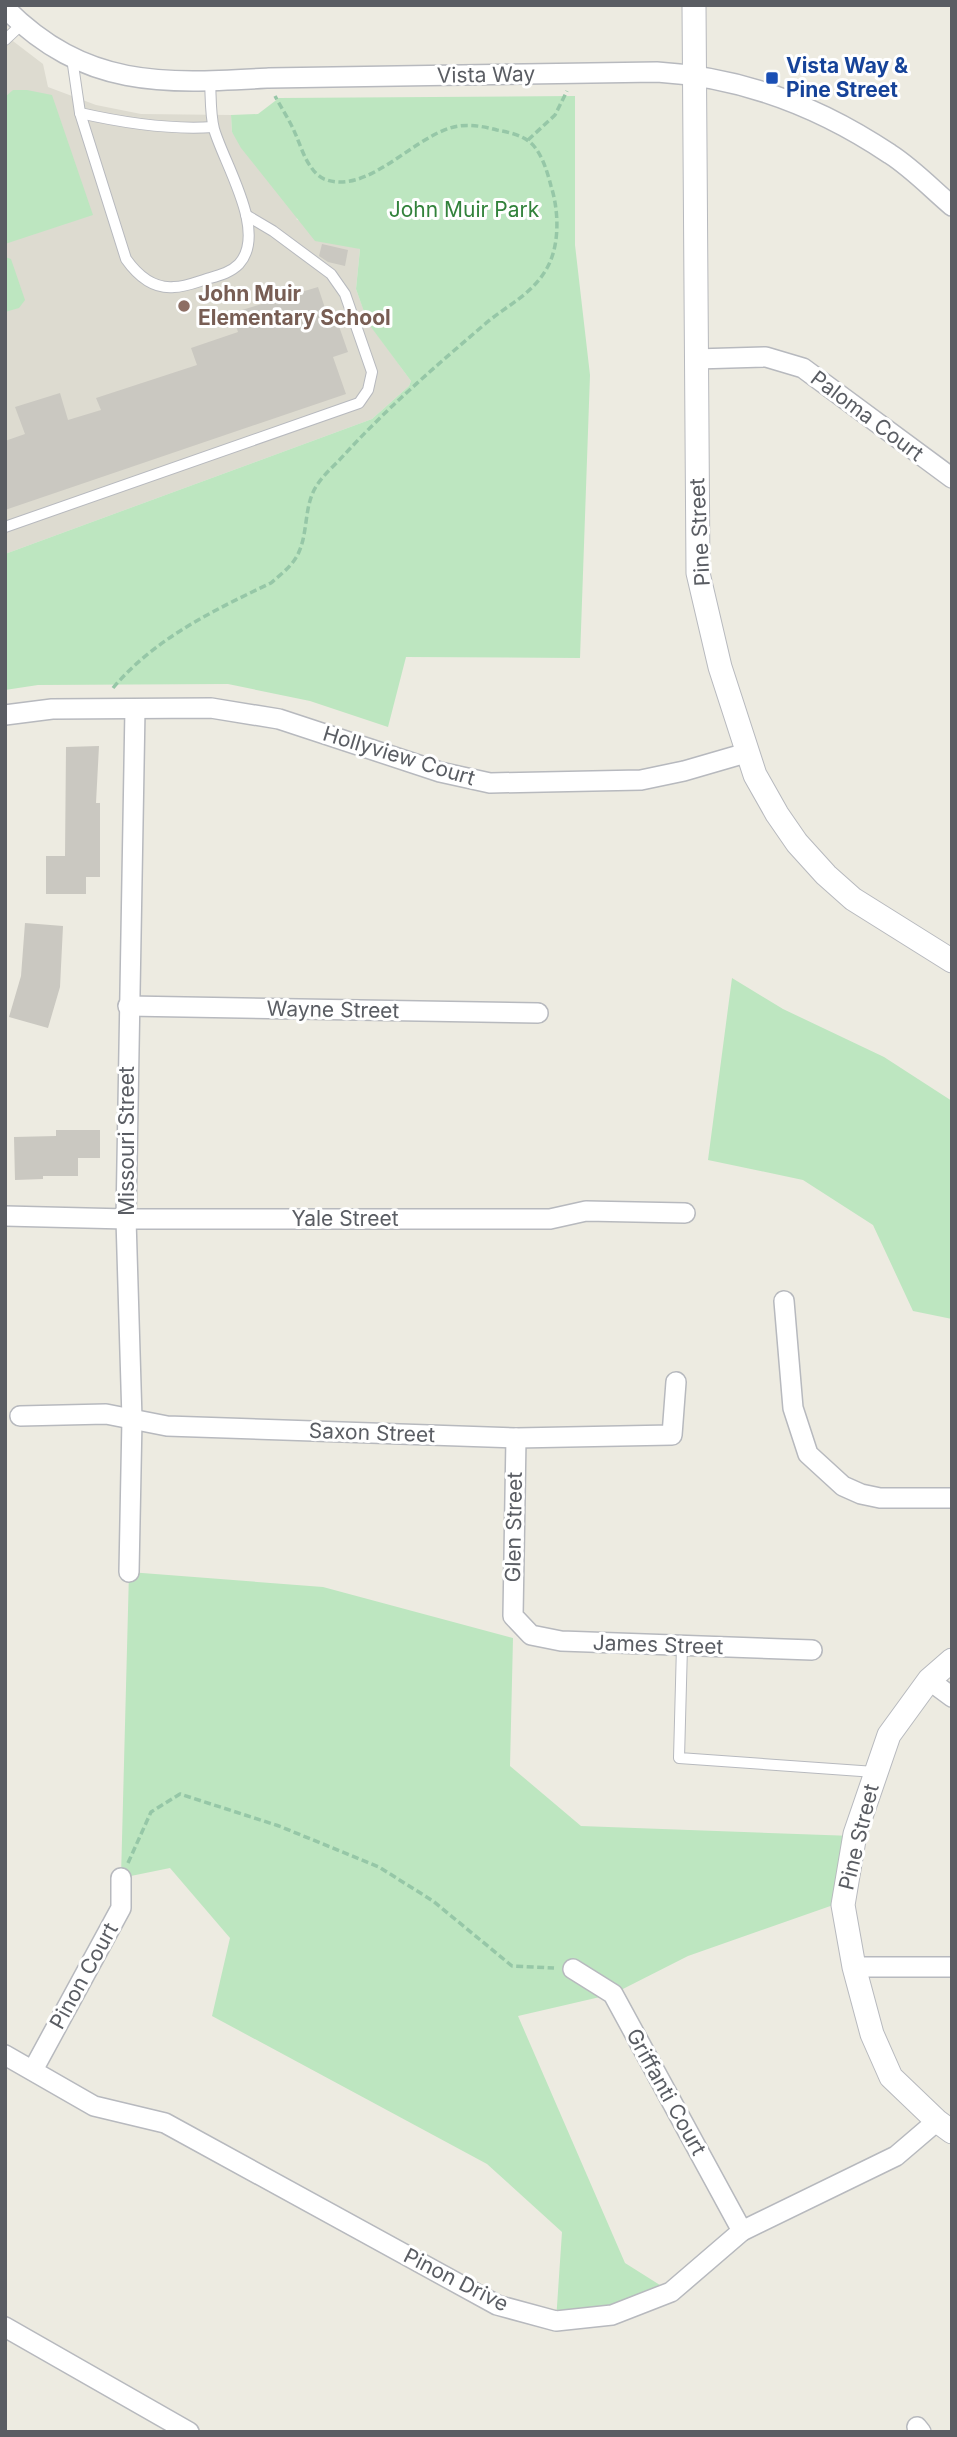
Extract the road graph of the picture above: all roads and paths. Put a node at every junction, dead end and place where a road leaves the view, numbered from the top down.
1 (694, 5) edge
2 (5, 8) edge
3 (22, 24) junction
4 (5, 40) edge
5 (72, 57) junction
6 (695, 76) junction
7 (210, 81) junction
8 (567, 91) dead end
9 (80, 113) junction
10 (213, 127) junction
11 (528, 140) dead end
12 (952, 205) edge
13 (246, 215) junction
14 (696, 359) junction
15 (952, 478) edge
16 (5, 527) edge
17 (135, 709) junction
18 (5, 715) edge
19 (746, 752) junction
20 (952, 961) edge
21 (128, 1006) junction
22 (538, 1013) dead end
23 (685, 1213) dead end
24 (5, 1216) edge
25 (126, 1219) junction
26 (785, 1300) dead end
27 (676, 1382) dead end
28 (20, 1416) dead end
29 (132, 1419) junction
30 (516, 1438) junction
31 (952, 1498) edge
32 (128, 1572) dead end
33 (513, 1616) joint
34 (682, 1646) junction
35 (812, 1650) dead end
36 (952, 1660) edge
37 (929, 1680) junction
38 (952, 1697) edge
39 (876, 1772) junction
40 (121, 1878) joint
41 (854, 1967) junction
42 (952, 1967) edge
43 (573, 1969) joint
44 (5, 2055) edge
45 (33, 2070) junction
46 (944, 2126) edge
47 (742, 2231) junction
48 (5, 2327) edge
49 (189, 2432) edge

1 - 6 street, Pine Street
2 - 3 street, Vista Way
3 - 4 lane
3 - 5 street, Vista Way
5 - 7 street, Vista Way
5 - 9 lane
6 - 7 street, Vista Way
6 - 12 street, Vista Way
6 - 14 street, Pine Street
7 - 10 lane
8 - 11 path
9 - 10 lane
9 - 13 lane
10 - 13 lane
13 - 16 lane
14 - 15 street, Paloma Court
14 - 19 street, Pine Street
17 - 18 street, Hollyview Court
17 - 19 street, Hollyview Court
17 - 21 street, Missouri Street
19 - 20 street, Pine Street
21 - 22 street, Wayne Street
21 - 25 street, Missouri Street
23 - 25 street, Yale Street
24 - 25 street, Yale Street
25 - 29 street, Missouri Street
26 - 31 street
27 - 30 street, Saxon Street
28 - 29 street, Saxon Street
29 - 30 street, Saxon Street
29 - 32 street, Missouri Street
30 - 33 street, Glen Street
33 - 34 street, James Street
34 - 35 street, James Street
34 - 39 lane
36 - 37 street, Pine Street
37 - 38 street
37 - 39 street, Pine Street
39 - 41 street, Pine Street
40 - 43 path
40 - 45 street, Pinon Court
41 - 42 street
41 - 46 street, Pine Street
43 - 47 street, Griffanti Court
44 - 45 street, Pinon Drive
45 - 47 street, Pinon Drive
46 - 47 street, Pinon Drive
48 - 49 street

